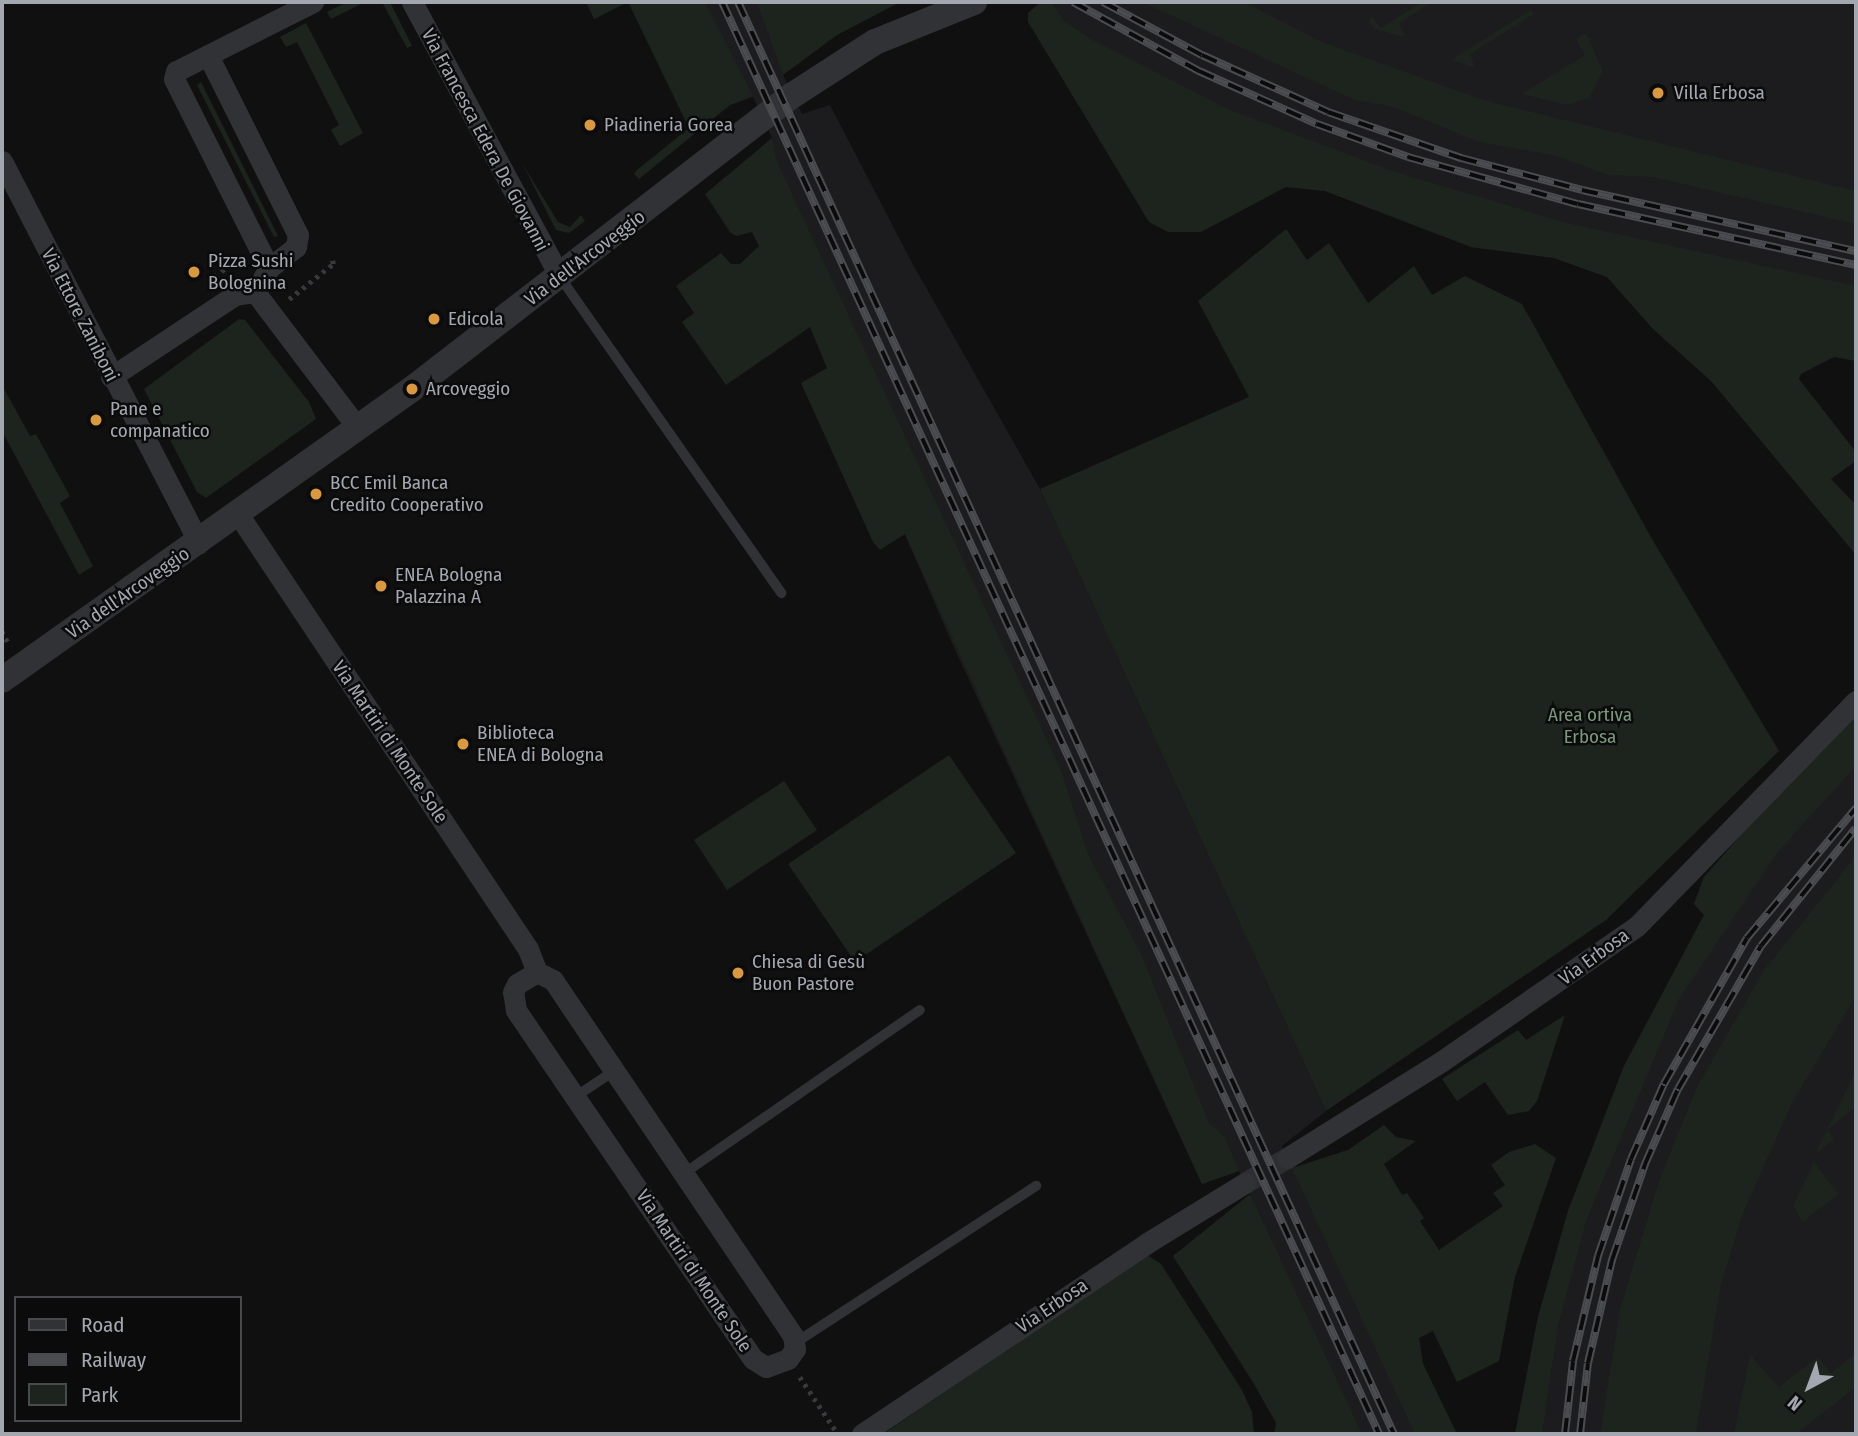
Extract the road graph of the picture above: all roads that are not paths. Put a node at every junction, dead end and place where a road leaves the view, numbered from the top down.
1 (313, 2) edge
2 (412, 2) edge
3 (974, 2) edge
4 (208, 55) junction
5 (2, 161) edge
6 (270, 268) junction
7 (560, 277) junction
8 (255, 292) junction
9 (111, 377) junction
10 (358, 428) junction
11 (238, 514) junction
12 (199, 543) junction
13 (781, 593) dead end
14 (2, 680) edge
15 (1856, 701) edge
16 (537, 972) junction
17 (920, 1010) dead end
18 (614, 1071) junction
19 (575, 1097) junction
20 (1287, 1158) tunnel mouth
21 (683, 1174) junction
22 (1245, 1183) tunnel mouth
23 (1036, 1186) dead end
24 (796, 1343) junction
25 (862, 1434) edge

1 - 4 street
2 - 7 street, Via Francesca Edera De Giovanni
3 - 7 street, Via dell'Arcoveggio
4 - 6 street
4 - 6 street
5 - 9 street, Via Ettore Zaniboni
6 - 8 street
7 - 10 street, Via dell'Arcoveggio
7 - 13 lane
8 - 9 street
8 - 10 street
9 - 12 street, Via Ettore Zaniboni
10 - 11 street, Via dell'Arcoveggio
11 - 12 street, Via dell'Arcoveggio
11 - 16 street, Via Martiri di Monte Sole
12 - 14 street, Via dell'Arcoveggio
15 - 20 street, Via Erbosa
16 - 18 street, Via Martiri di Monte Sole
16 - 19 street, Via Martiri di Monte Sole
17 - 21 lane
18 - 19 lane
18 - 21 street, Via Martiri di Monte Sole
19 - 24 street, Via Martiri di Monte Sole
21 - 24 street, Via Martiri di Monte Sole
22 - 25 street, Via Erbosa
23 - 24 lane

